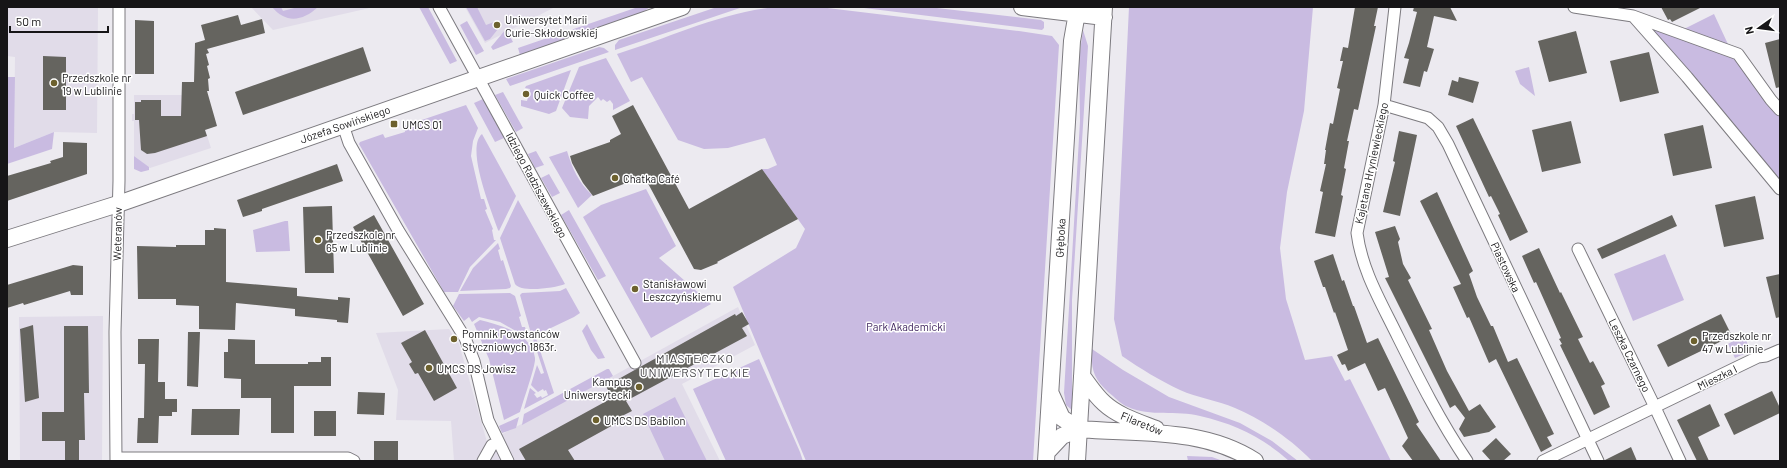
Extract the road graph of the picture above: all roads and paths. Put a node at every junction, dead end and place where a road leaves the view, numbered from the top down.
1 (119, 7) edge
2 (440, 7) edge
3 (682, 7) edge
4 (1022, 7) edge
5 (1395, 7) edge
6 (1574, 7) edge
7 (1077, 11) edge
8 (1104, 12) edge
9 (1633, 16) junction
10 (479, 78) junction
11 (1775, 99) edge
12 (1384, 105) junction
13 (1780, 110) edge
14 (343, 125) junction
15 (1780, 189) edge
16 (118, 204) junction
17 (7, 239) edge
18 (1578, 249) dead end
19 (1780, 350) edge
20 (635, 363) dead end
21 (1082, 376) junction
22 (1050, 393) junction
23 (1656, 408) junction
24 (1079, 429) junction
25 (1170, 434) junction
26 (1588, 439) junction
27 (492, 445) dead end
28 (1046, 457) edge
29 (116, 460) edge
30 (354, 461) edge
31 (484, 461) edge
32 (508, 461) edge
33 (1077, 461) edge
34 (1255, 461) edge
35 (1467, 461) edge
36 (1543, 461) edge
37 (1598, 461) edge
38 (1680, 461) edge

1 - 16 street, Weteranów
2 - 10 street, Idziego Radziszewskiego
3 - 10 main road, Józefa Sowińskiego
4 - 7 main road
5 - 12 street, Kajetana Hryniewieckiego
6 - 9 street
7 - 8 main road
7 - 22 main road, Głęboka
8 - 21 main road
9 - 11 street
9 - 15 street
10 - 14 main road, Józefa Sowińskiego
10 - 20 street, Idziego Radziszewskiego
11 - 13 street
12 - 26 street, Piastowska
12 - 35 street, Kajetana Hryniewieckiego
14 - 16 main road, Józefa Sowińskiego
14 - 32 street
16 - 17 main road, Józefa Sowińskiego
16 - 29 street, Weteranów
18 - 23 street, Leszka Czarnego
19 - 23 street, Mieszka I
21 - 24 main road
21 - 25 main road, Filaretów
22 - 24 main road, Filaretów
22 - 28 main road, Głęboka
23 - 26 street, Mieszka I
23 - 38 street, Leszka Czarnego
24 - 25 main road, Filaretów
24 - 28 main road, Filaretów
24 - 33 main road
25 - 34 main road, Filaretów
26 - 36 street, Mieszka I
26 - 37 street, Piastowska
27 - 31 street
29 - 30 street

